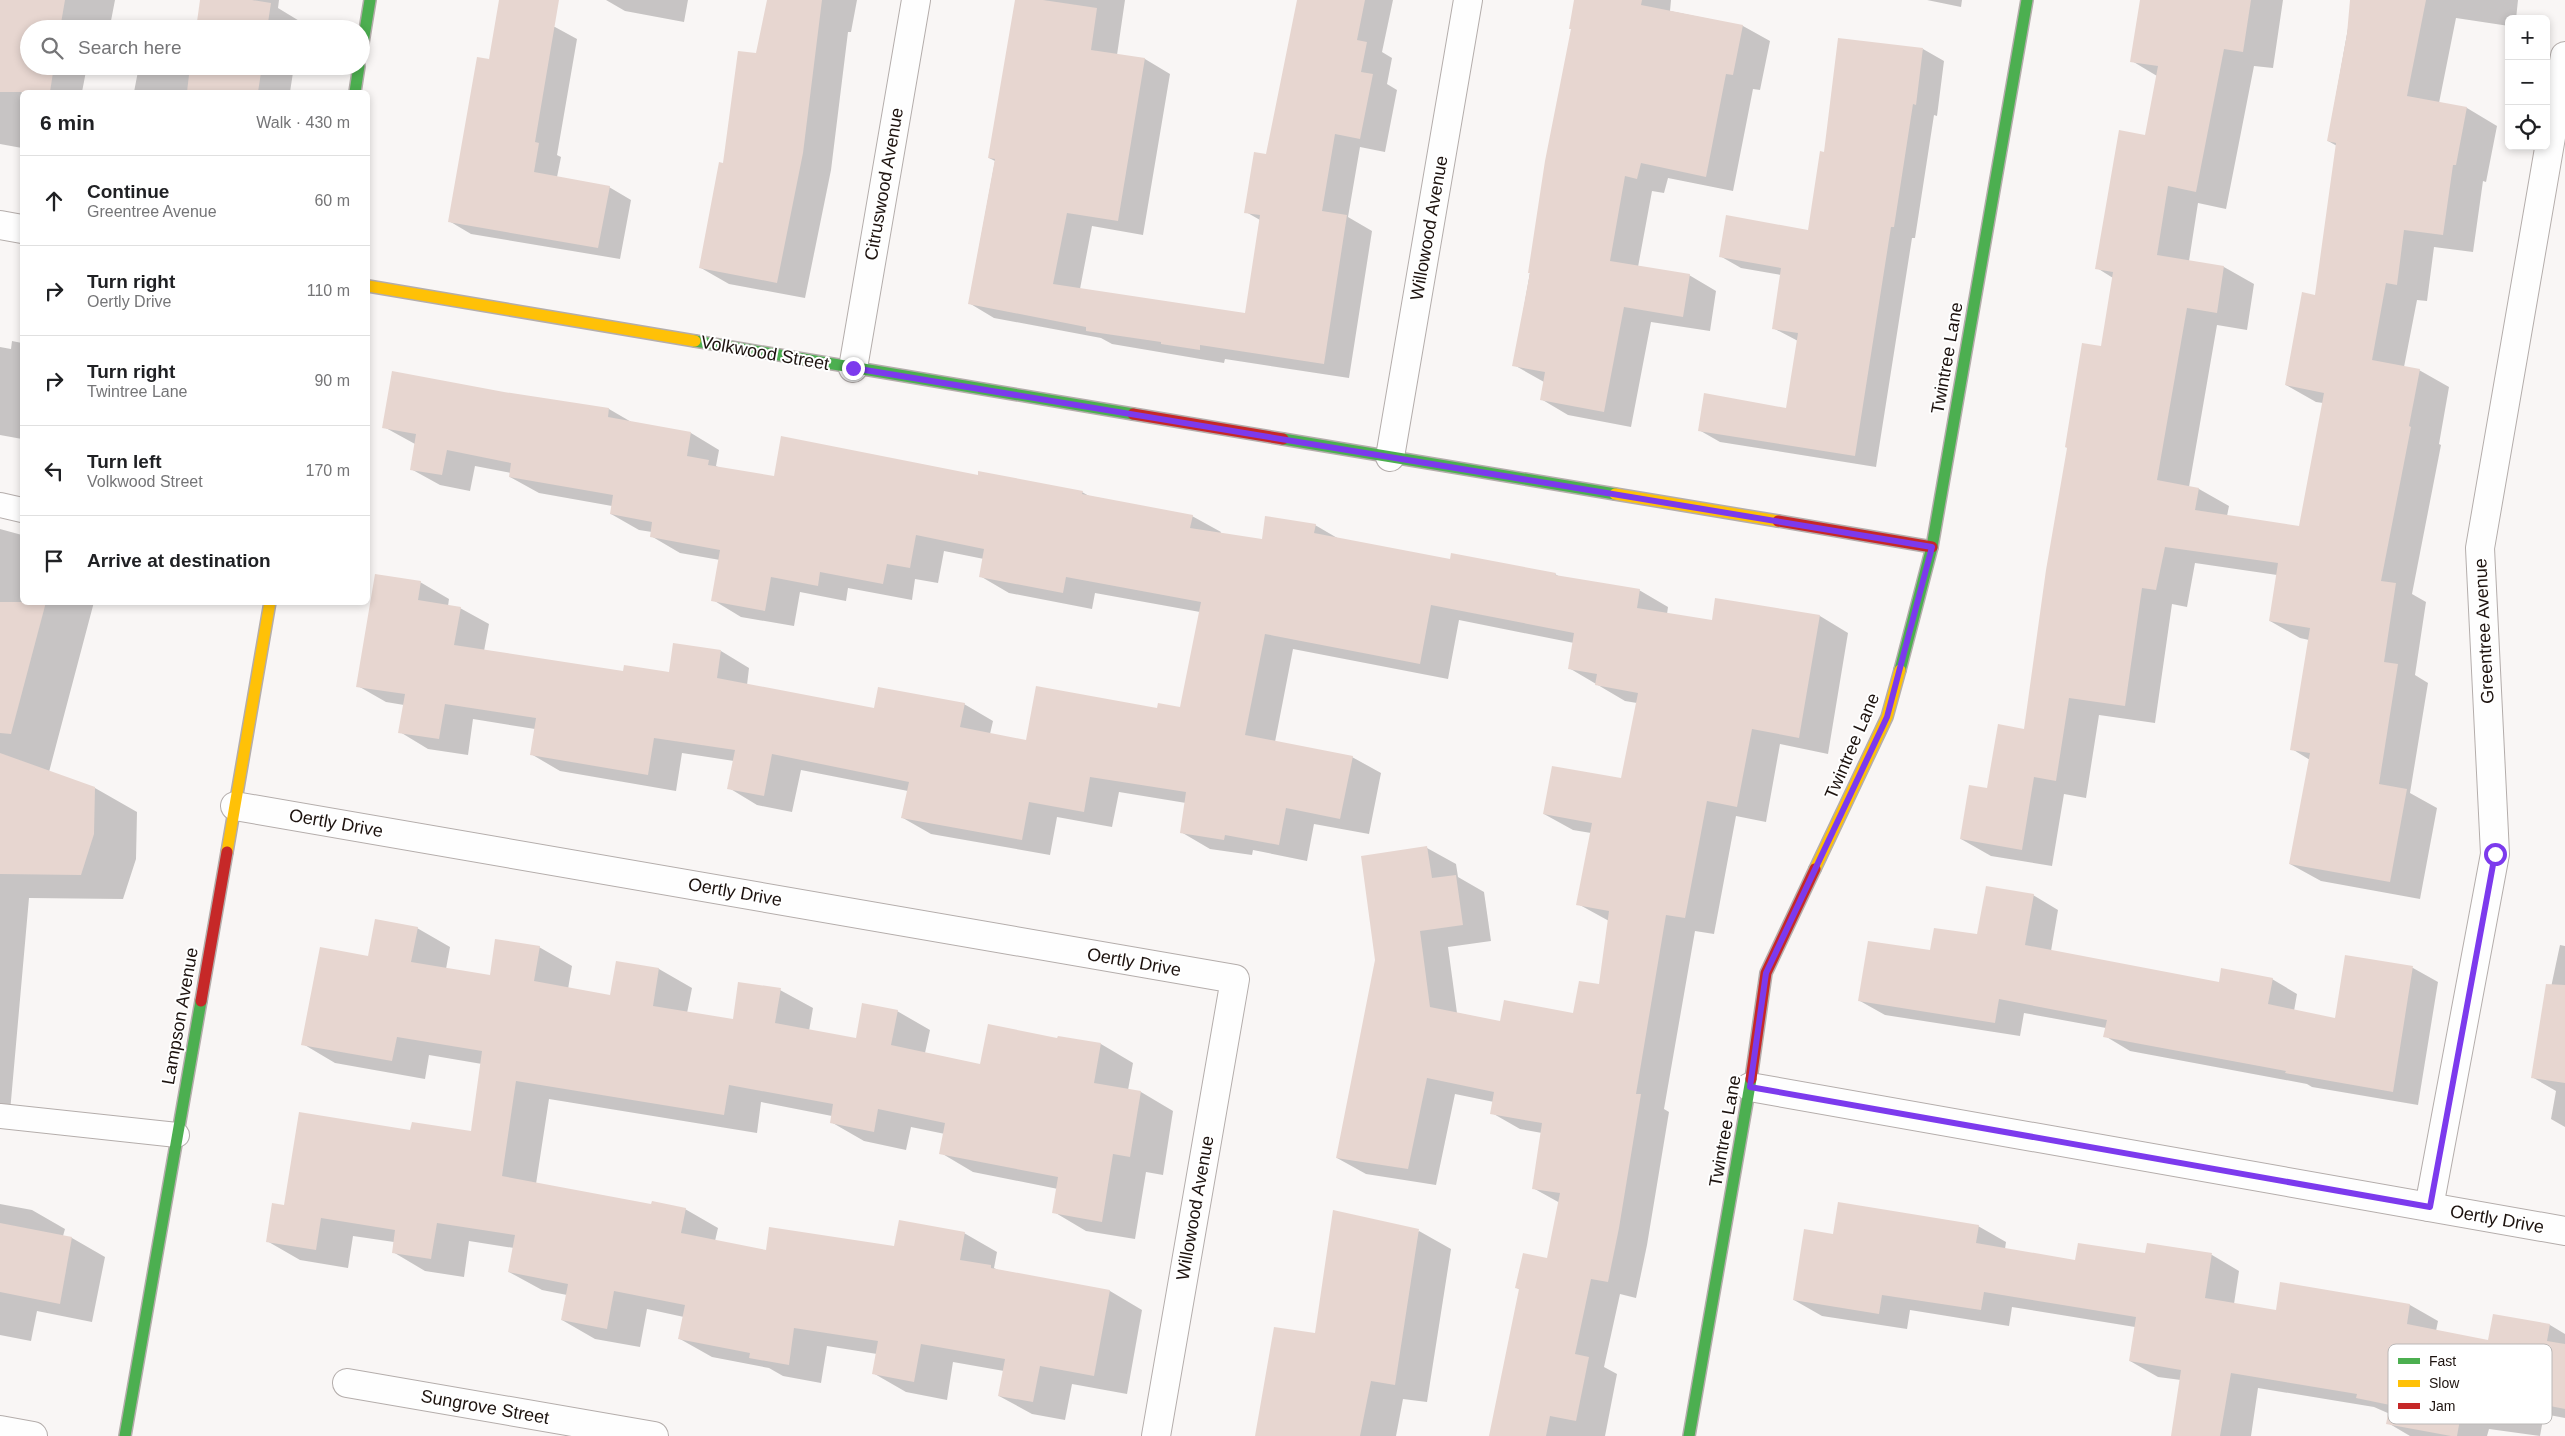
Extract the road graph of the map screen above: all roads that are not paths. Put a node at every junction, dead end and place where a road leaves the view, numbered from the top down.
1 (370, 0) edge
2 (916, 0) edge
3 (1468, 0) edge
4 (2027, 0) edge
5 (367, 20) edge
6 (2565, 56) edge
7 (358, 75) edge
8 (355, 90) edge
9 (0, 225) edge
10 (20, 229) edge
11 (370, 286) edge
12 (853, 368) junction
13 (1390, 457) junction
14 (0, 505) edge
15 (20, 510) edge
16 (1932, 547) junction
17 (269, 605) edge
18 (235, 806) junction
19 (1235, 979) joint
20 (1750, 1087) junction
21 (0, 1116) edge
22 (177, 1135) junction
23 (2430, 1207) junction
24 (2565, 1231) edge
25 (346, 1383) dead end
26 (0, 1430) edge
27 (34, 1436) edge
28 (125, 1436) edge
29 (654, 1436) edge
30 (1156, 1436) edge
31 (1689, 1436) edge

1 - 5 street
2 - 12 street, Citruswood Avenue
3 - 13 street, Willowood Avenue
4 - 16 street, Twintree Lane
6 - 23 street, Greentree Avenue
7 - 8 street
9 - 10 street
11 - 12 street, Volkwood Street
12 - 13 street, Volkwood Street
13 - 16 street, Volkwood Street
14 - 15 lane
16 - 20 street, Twintree Lane
17 - 18 street, Lampson Avenue
18 - 19 street, Oertly Drive
18 - 22 street, Lampson Avenue
19 - 30 street, Willowood Avenue
20 - 23 street, Oertly Drive
20 - 31 street, Twintree Lane
21 - 22 lane
22 - 28 street, Lampson Avenue
23 - 24 street, Oertly Drive
25 - 29 street, Sungrove Street
26 - 27 street

